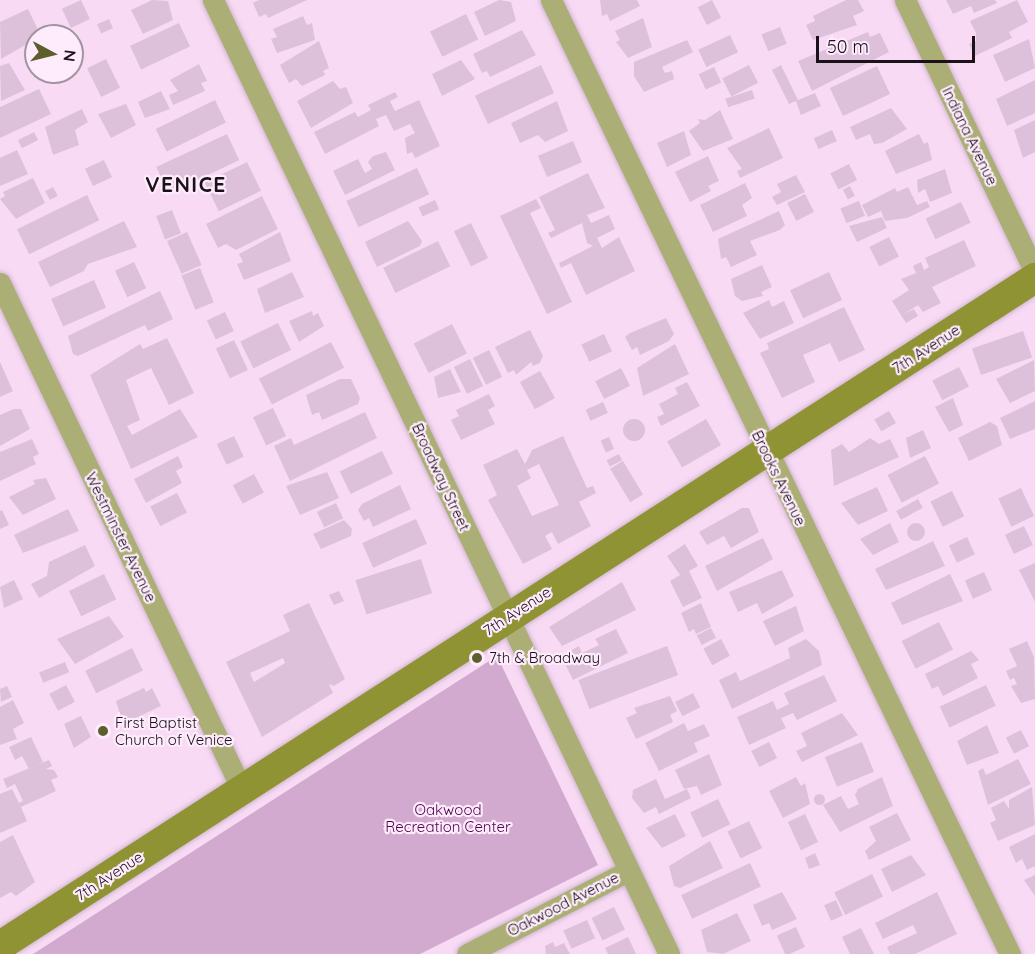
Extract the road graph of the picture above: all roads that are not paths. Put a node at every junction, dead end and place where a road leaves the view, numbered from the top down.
1 (213, 0) edge
2 (551, 0) edge
3 (905, 0) edge
4 (1035, 273) edge
5 (1035, 278) edge
6 (0, 283) edge
7 (766, 450) junction
8 (505, 618) junction
9 (242, 790) junction
10 (628, 871) junction
11 (0, 946) edge
12 (467, 954) edge
13 (669, 954) edge
14 (1010, 954) edge

1 - 8 street, Broadway Street
2 - 7 street, Brooks Avenue
3 - 4 street, Indiana Avenue
5 - 7 street, 7th Avenue
6 - 9 street, Westminster Avenue
7 - 8 street, 7th Avenue
7 - 14 street, Brooks Avenue
8 - 9 street, 7th Avenue
8 - 10 street, Broadway Street
9 - 11 street, 7th Avenue
10 - 12 street, Oakwood Avenue
10 - 13 street, Broadway Street

